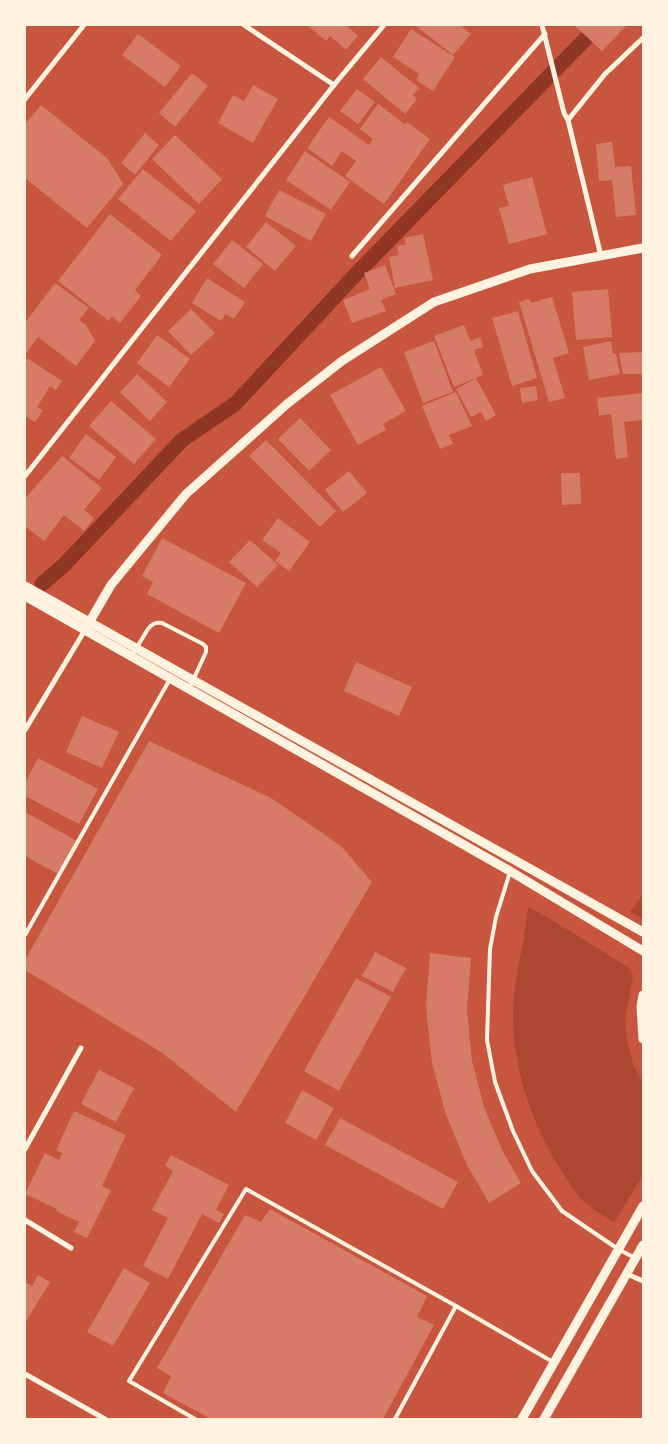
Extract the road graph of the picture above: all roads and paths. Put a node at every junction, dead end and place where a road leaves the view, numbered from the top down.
1 (84, 25) edge
2 (244, 25) edge
3 (384, 25) edge
4 (542, 25) edge
5 (545, 34) junction
6 (643, 38) edge
7 (334, 85) junction
8 (25, 99) edge
9 (568, 120) junction
10 (643, 248) edge
11 (352, 256) dead end
12 (601, 256) junction
13 (25, 476) edge
14 (25, 586) edge
15 (25, 596) edge
16 (87, 626) junction
17 (133, 653) junction
18 (170, 679) junction
19 (193, 681) junction
20 (188, 689) junction
21 (25, 730) edge
22 (510, 871) junction
23 (643, 932) edge
24 (25, 936) edge
25 (643, 951) edge
26 (643, 995) edge
27 (643, 1039) edge
28 (81, 1048) dead end
29 (25, 1149) edge
30 (643, 1206) edge
31 (25, 1220) edge
32 (643, 1246) edge
33 (71, 1248) dead end
34 (618, 1249) junction
35 (635, 1258) junction
36 (627, 1274) junction
37 (643, 1281) edge
38 (456, 1306) junction
39 (553, 1362) junction
40 (25, 1374) edge
41 (105, 1419) edge
42 (196, 1419) edge
43 (394, 1419) edge
44 (522, 1419) edge
45 (544, 1419) edge

1 - 8 street
2 - 7 street
3 - 7 street
4 - 5 street
5 - 9 street
5 - 11 street
6 - 9 street
7 - 13 street
9 - 12 street
10 - 12 street
12 - 16 street
14 - 16 street
15 - 16 street
16 - 17 street
16 - 21 street
17 - 18 street
17 - 19 street
17 - 19 lane
18 - 20 street
18 - 24 lane
19 - 20 lane
19 - 23 street
20 - 22 street
22 - 25 street
22 - 34 lane
26 - 27 street
28 - 29 street
30 - 34 street
31 - 33 street
32 - 35 street
34 - 35 lane
34 - 39 street
35 - 36 street
36 - 37 street
36 - 45 street
38 - 39 lane
38 - 42 lane
38 - 43 lane
39 - 44 street
40 - 41 street

